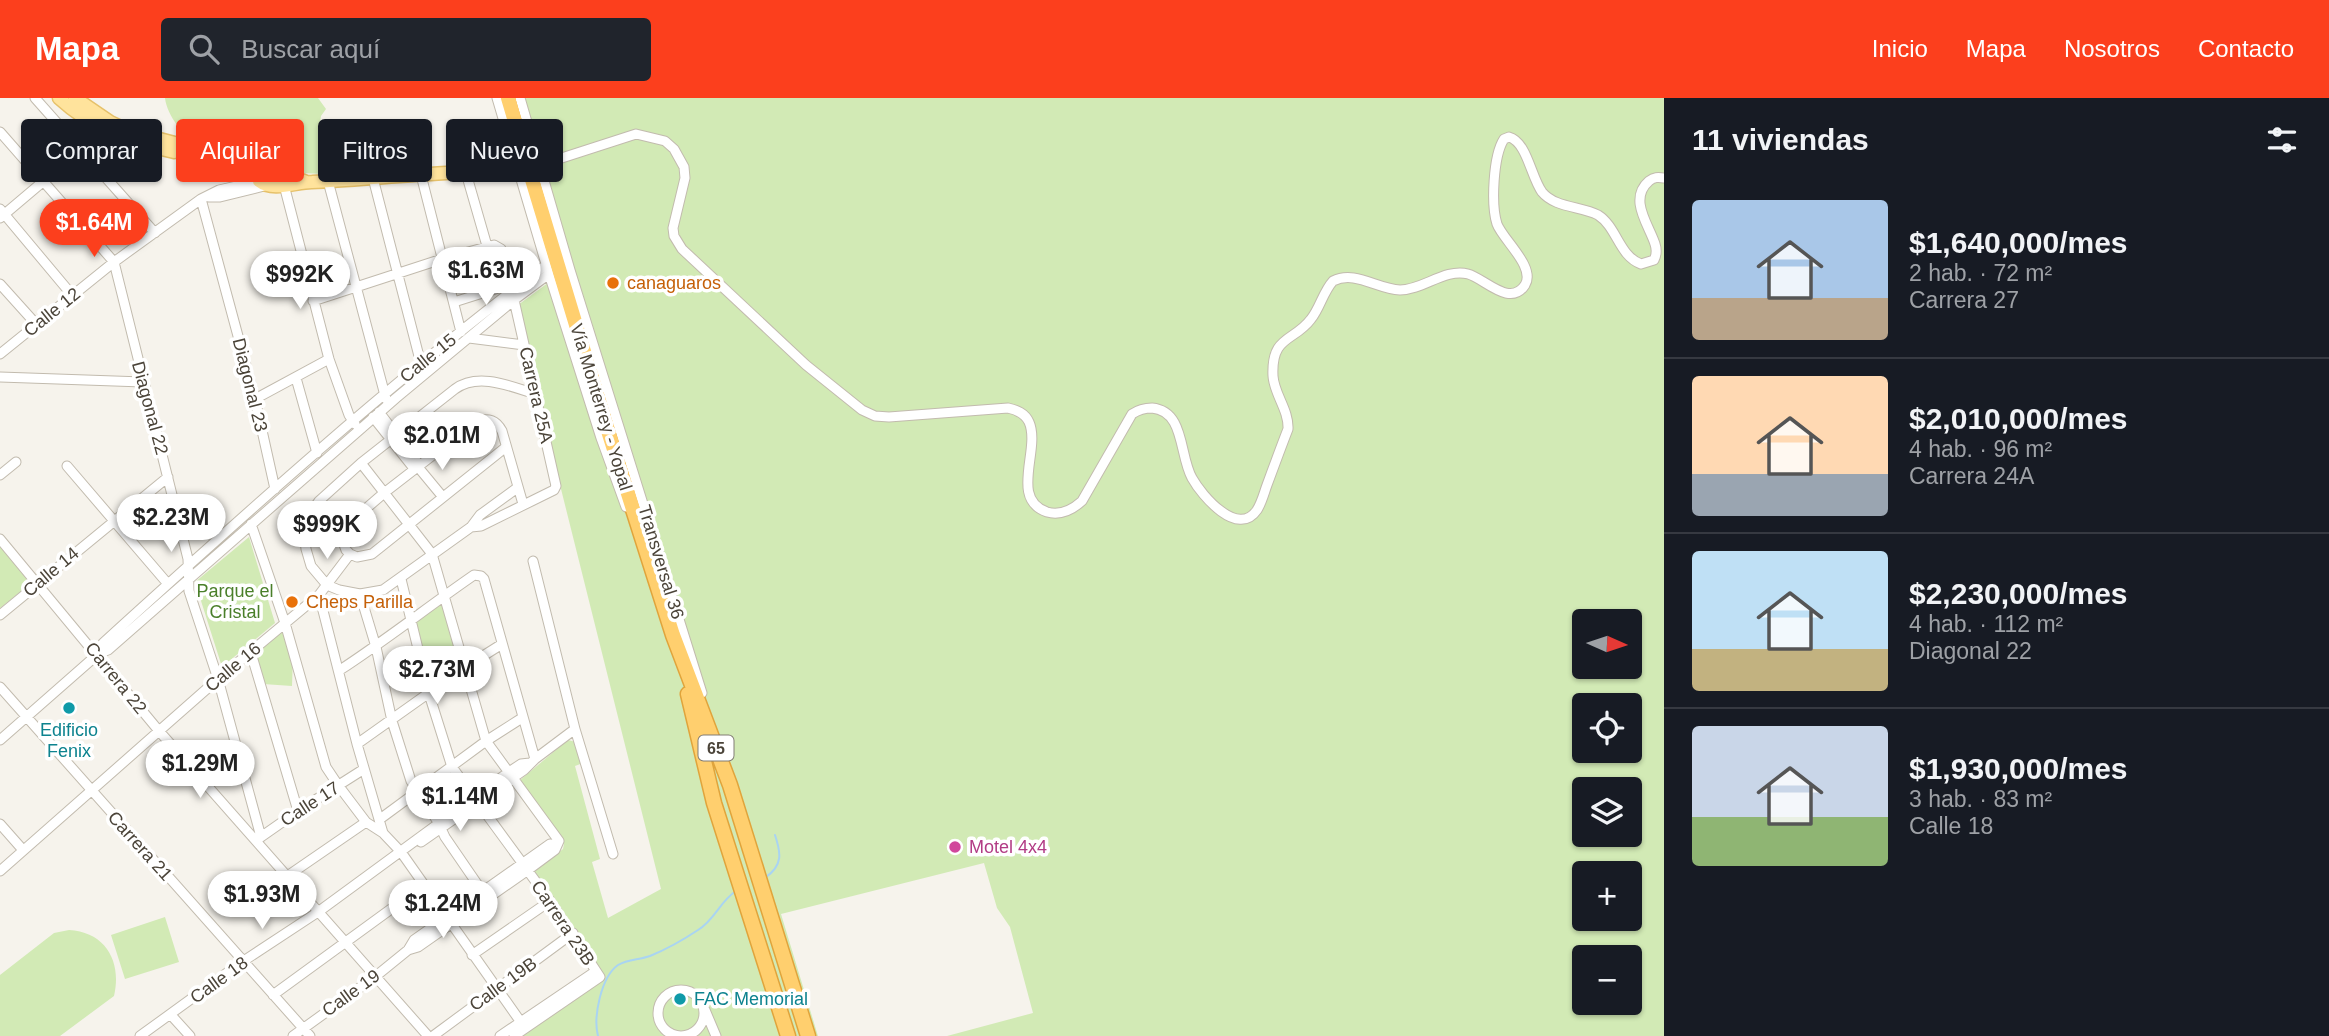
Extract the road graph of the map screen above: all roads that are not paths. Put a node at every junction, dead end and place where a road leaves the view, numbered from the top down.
1 (35, 98) edge
2 (59, 98) edge
3 (75, 98) edge
4 (498, 98) edge
5 (508, 98) edge
6 (520, 98) edge
7 (54, 119) edge
8 (88, 119) edge
9 (507, 119) edge
10 (514, 119) edge
11 (523, 119) edge
12 (0, 132) edge
13 (176, 143) edge
14 (21, 156) edge
15 (563, 157) edge
16 (1664, 178) edge
17 (318, 181) edge
18 (42, 182) edge
19 (44, 182) edge
20 (111, 182) edge
21 (249, 182) edge
22 (275, 182) edge
23 (304, 182) edge
24 (307, 182) junction
25 (328, 182) edge
26 (374, 182) edge
27 (423, 182) edge
28 (469, 182) edge
29 (531, 182) edge
30 (533, 182) edge
31 (534, 182) edge
32 (284, 185) junction
33 (205, 198) junction
34 (1, 214) edge
35 (155, 233) junction
36 (487, 246) junction
37 (442, 259) junction
38 (114, 262) junction
39 (547, 270) junction
40 (399, 274) junction
41 (0, 284) edge
42 (356, 288) junction
43 (513, 291) junction
44 (72, 295) junction
45 (313, 302) junction
46 (454, 302) junction
47 (36, 324) junction
48 (460, 331) junction
49 (469, 338) junction
50 (451, 339) junction
51 (524, 345) junction
52 (456, 349) junction
53 (0, 354) edge
54 (328, 359) junction
55 (421, 363) junction
56 (0, 377) edge
57 (296, 378) junction
58 (143, 382) junction
59 (535, 394) junction
60 (384, 395) junction
61 (254, 399) junction
62 (389, 404) junction
63 (376, 415) junction
64 (356, 426) junction
65 (393, 438) junction
66 (506, 447) junction
67 (317, 453) junction
68 (16, 462) dead end
69 (361, 463) junction
70 (67, 466) dead end
71 (418, 467) junction
72 (0, 475) edge
73 (168, 477) junction
74 (517, 488) junction
75 (275, 489) junction
76 (384, 493) junction
77 (442, 496) junction
78 (523, 504) junction
79 (114, 519) junction
80 (408, 523) junction
81 (251, 524) junction
82 (471, 527) junction
83 (0, 539) edge
84 (350, 554) junction
85 (432, 554) junction
86 (533, 561) dead end
87 (188, 565) junction
88 (189, 578) junction
89 (655, 578) junction
90 (401, 579) junction
91 (37, 584) junction
92 (168, 584) junction
93 (327, 585) junction
94 (360, 594) junction
95 (319, 595) junction
96 (445, 596) junction
97 (0, 615) edge
98 (410, 619) junction
99 (285, 623) junction
100 (673, 635) junction
101 (502, 644) junction
102 (376, 647) junction
103 (251, 653) junction
104 (98, 654) junction
105 (464, 668) junction
106 (340, 670) junction
107 (218, 679) junction
108 (0, 687) edge
109 (429, 694) junction
110 (27, 718) junction
111 (522, 718) junction
112 (392, 721) junction
113 (575, 729) junction
114 (159, 730) junction
115 (0, 740) edge
116 (486, 741) junction
117 (357, 744) junction
118 (532, 761) junction
119 (452, 766) junction
120 (364, 769) junction
121 (511, 775) junction
122 (338, 785) junction
123 (730, 785) junction
124 (91, 792) junction
125 (416, 792) junction
126 (477, 799) junction
127 (298, 811) junction
128 (380, 819) junction
129 (366, 822) junction
130 (0, 824) edge
131 (440, 825) junction
132 (383, 833) junction
133 (259, 839) junction
134 (23, 850) junction
135 (401, 852) junction
136 (613, 854) dead end
137 (525, 867) junction
138 (0, 871) edge
139 (286, 877) junction
140 (482, 891) junction
141 (550, 901) junction
142 (391, 909) dead end
143 (318, 912) junction
144 (448, 921) junction
145 (573, 933) junction
146 (346, 941) junction
147 (472, 955) junction
148 (243, 962) junction
149 (376, 976) junction
150 (496, 989) junction
151 (273, 995) junction
152 (705, 1009) junction
153 (171, 1015) junction
154 (658, 1021) junction
155 (522, 1025) junction
156 (306, 1032) edge
157 (141, 1036) edge
158 (190, 1036) edge
159 (293, 1036) edge
160 (431, 1036) edge
161 (499, 1036) edge
162 (513, 1036) edge
163 (662, 1036) edge
164 (716, 1036) edge
165 (788, 1036) edge
166 (808, 1036) edge

1 - 7 street
2 - 8 main road
3 - 13 main road
4 - 9 street, Transversal 36 / 65
5 - 10 highway, Vía Monterrey - Yopal / 65
6 - 11 street, Transversal 36 / 65
12 - 14 street
15 - 16 street
17 - 24 main road
18 - 34 street
19 - 38 street
20 - 35 street
21 - 33 street, Calle 12
22 - 32 main road
23 - 24 main road
24 - 32 main road
25 - 42 street
26 - 40 street
27 - 37 street
28 - 36 street
29 - 39 street, Transversal 36 / 65
30 - 89 highway, Vía Monterrey - Yopal / 65
31 - 123 street, Transversal 36 / 65
32 - 45 street
33 - 35 street, Calle 12
33 - 61 street, Diagonal 23
34 - 44 street
35 - 38 street, Calle 12
36 - 37 street
36 - 43 street, Carrera 25A
37 - 40 street
37 - 46 street
38 - 44 street, Calle 12
38 - 58 street, Diagonal 22
39 - 43 street, Calle 15
39 - 89 street, Transversal 36 / 65
40 - 42 street
40 - 55 street
41 - 47 street
42 - 45 street
42 - 60 street
43 - 46 street
43 - 48 street, Calle 15
43 - 49 street, Calle 15
43 - 51 street, Carrera 25A
44 - 47 street, Calle 12
45 - 54 street
46 - 48 street
47 - 53 street, Calle 12
48 - 50 street, Calle 15
49 - 51 street
49 - 52 street, Calle 15
50 - 52 street
50 - 55 street, Calle 15
51 - 59 street, Carrera 25A
52 - 62 street, Calle 15
54 - 57 street
54 - 64 street
55 - 60 street, Calle 15
56 - 58 street
57 - 61 street
57 - 67 street
58 - 73 street, Diagonal 22
59 - 65 street
59 - 78 street, Carrera 25A
60 - 62 street
60 - 64 street, Calle 15
61 - 75 street, Diagonal 23
62 - 63 street, Calle 15
63 - 64 street, Calle 15
63 - 65 street
64 - 67 street, Calle 15
64 - 81 street, Calle 15
65 - 69 street
65 - 71 street
66 - 71 street
66 - 74 street
66 - 77 street
67 - 75 street, Calle 15
68 - 72 street
69 - 76 street
69 - 93 street
70 - 79 street
71 - 76 street
71 - 77 street
73 - 79 street, Calle 14
73 - 87 street, Diagonal 22
74 - 78 street
74 - 82 street
75 - 87 street, Calle 15
76 - 80 street
76 - 84 street
77 - 80 street
78 - 82 street
79 - 91 street, Calle 14
79 - 92 street
80 - 84 street
80 - 85 street
81 - 88 street, Calle 15
81 - 99 street
82 - 85 street
83 - 91 street, Carrera 22
84 - 93 street, Calle 16
85 - 90 street
85 - 96 street
86 - 113 street
87 - 88 street, Diagonal 22
87 - 92 street, Calle 15
88 - 104 street, Calle 15
88 - 107 street, Diagonal 22
89 - 100 highway, Vía Monterrey - Yopal / 65
90 - 94 street
90 - 98 street, Carrera 23B
91 - 97 street, Calle 14
91 - 104 street, Carrera 22
92 - 104 street, Calle 15
93 - 94 street
93 - 95 street, Calle 16
94 - 102 street
95 - 99 street, Calle 16
95 - 106 street
96 - 98 street
96 - 101 street
96 - 105 street
98 - 102 street
98 - 109 street, Carrera 23B
99 - 103 street, Calle 16
99 - 122 street
100 - 123 highway, Vía Monterrey - Yopal / 65
100 - 165 highway, Vía Monterrey - Yopal / 65
101 - 105 street
101 - 111 street
102 - 106 street
102 - 112 street
103 - 107 street, Calle 16
103 - 127 street
104 - 110 street, Calle 15
104 - 114 street, Carrera 22
105 - 109 street
105 - 116 street
106 - 117 street
107 - 114 street, Calle 16
107 - 133 street, Diagonal 22
108 - 110 street, Carrera 21
109 - 112 street
109 - 119 street, Carrera 23B
110 - 115 street, Calle 15
110 - 124 street, Carrera 21
111 - 116 street
111 - 118 street
112 - 117 street
112 - 125 street
113 - 118 street, Calle 18
113 - 136 street
114 - 124 street, Calle 16
114 - 133 street, Carrera 22
116 - 119 street
116 - 121 street
117 - 120 street
118 - 121 street, Calle 18
119 - 125 street
119 - 126 street, Carrera 23B
120 - 122 street, Calle 17
120 - 128 street
121 - 126 street, Calle 18
121 - 137 street, Calle 19
122 - 127 street, Calle 17
122 - 129 street
123 - 166 highway, Vía Monterrey - Yopal / 65
124 - 134 street, Calle 16
124 - 148 street, Carrera 21
125 - 128 street
125 - 131 street
126 - 131 street, Calle 18
126 - 137 street, Carrera 23B
127 - 133 street, Calle 17
128 - 132 street
129 - 132 street
129 - 139 street
130 - 134 street
131 - 135 street, Calle 18
131 - 140 street
132 - 135 street
133 - 139 street, Carrera 22
134 - 138 street, Calle 16
135 - 143 street, Calle 18
135 - 144 street
137 - 140 street, Calle 19
137 - 141 street, Carrera 23B
137 - 144 street, Calle 19
139 - 143 street, Carrera 22
140 - 144 street, Calle 19
141 - 145 street, Carrera 23B
141 - 147 street
142 - 146 street
143 - 146 street, Carrera 22
143 - 148 street, Calle 18
144 - 147 street
144 - 149 street, Calle 19
145 - 150 street, Calle 19B
145 - 155 street, Carrera 23B
146 - 149 street, Carrera 22
146 - 151 street
147 - 150 street
148 - 151 street, Carrera 21
148 - 153 street, Calle 18
149 - 156 street, Calle 19
149 - 160 street, Carrera 22
150 - 155 street
150 - 160 street, Calle 19B
151 - 156 street, Carrera 21
152 - 154 street
152 - 154 street
152 - 164 street
153 - 157 street, Calle 18
153 - 158 street
154 - 163 street
155 - 161 street
155 - 162 street
156 - 159 street, Calle 19

